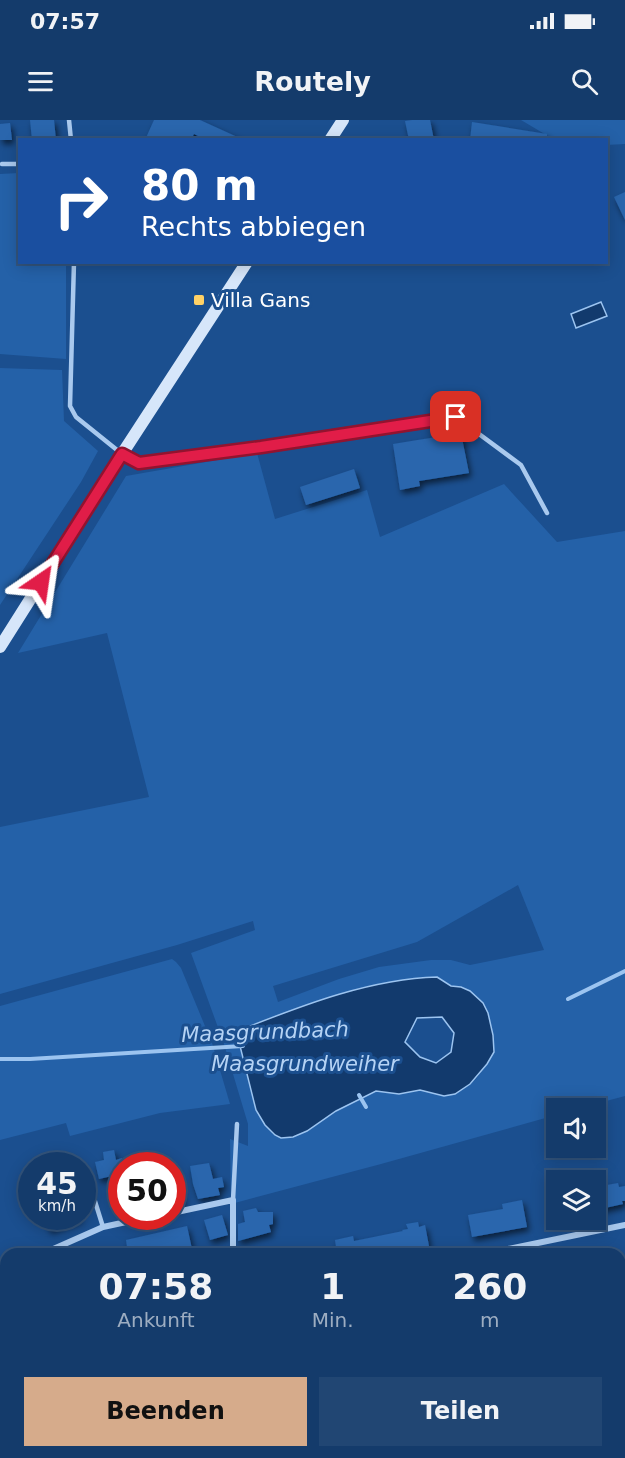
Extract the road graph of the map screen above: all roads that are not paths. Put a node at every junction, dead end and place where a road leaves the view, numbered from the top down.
1 (69, 120) edge
2 (347, 121) edge
3 (71, 138) edge
4 (332, 138) edge
5 (2, 164) dead end
6 (18, 164) edge
7 (74, 264) edge
8 (246, 264) edge
9 (122, 454) junction
10 (546, 513) dead end
11 (0, 647) edge
12 (237, 1124) dead end
13 (233, 1200) junction
14 (96, 1205) edge
15 (186, 1210) edge
16 (108, 1226) edge
17 (625, 1226) edge
18 (103, 1227) junction
19 (56, 1248) edge
20 (233, 1248) edge
21 (514, 1248) edge

1 - 3 lane
2 - 4 main road
5 - 6 lane
7 - 9 lane
8 - 9 main road
9 - 10 lane
9 - 11 main road
12 - 13 lane
13 - 15 street
13 - 20 street
14 - 18 lane
16 - 18 street
17 - 21 street
18 - 19 street

